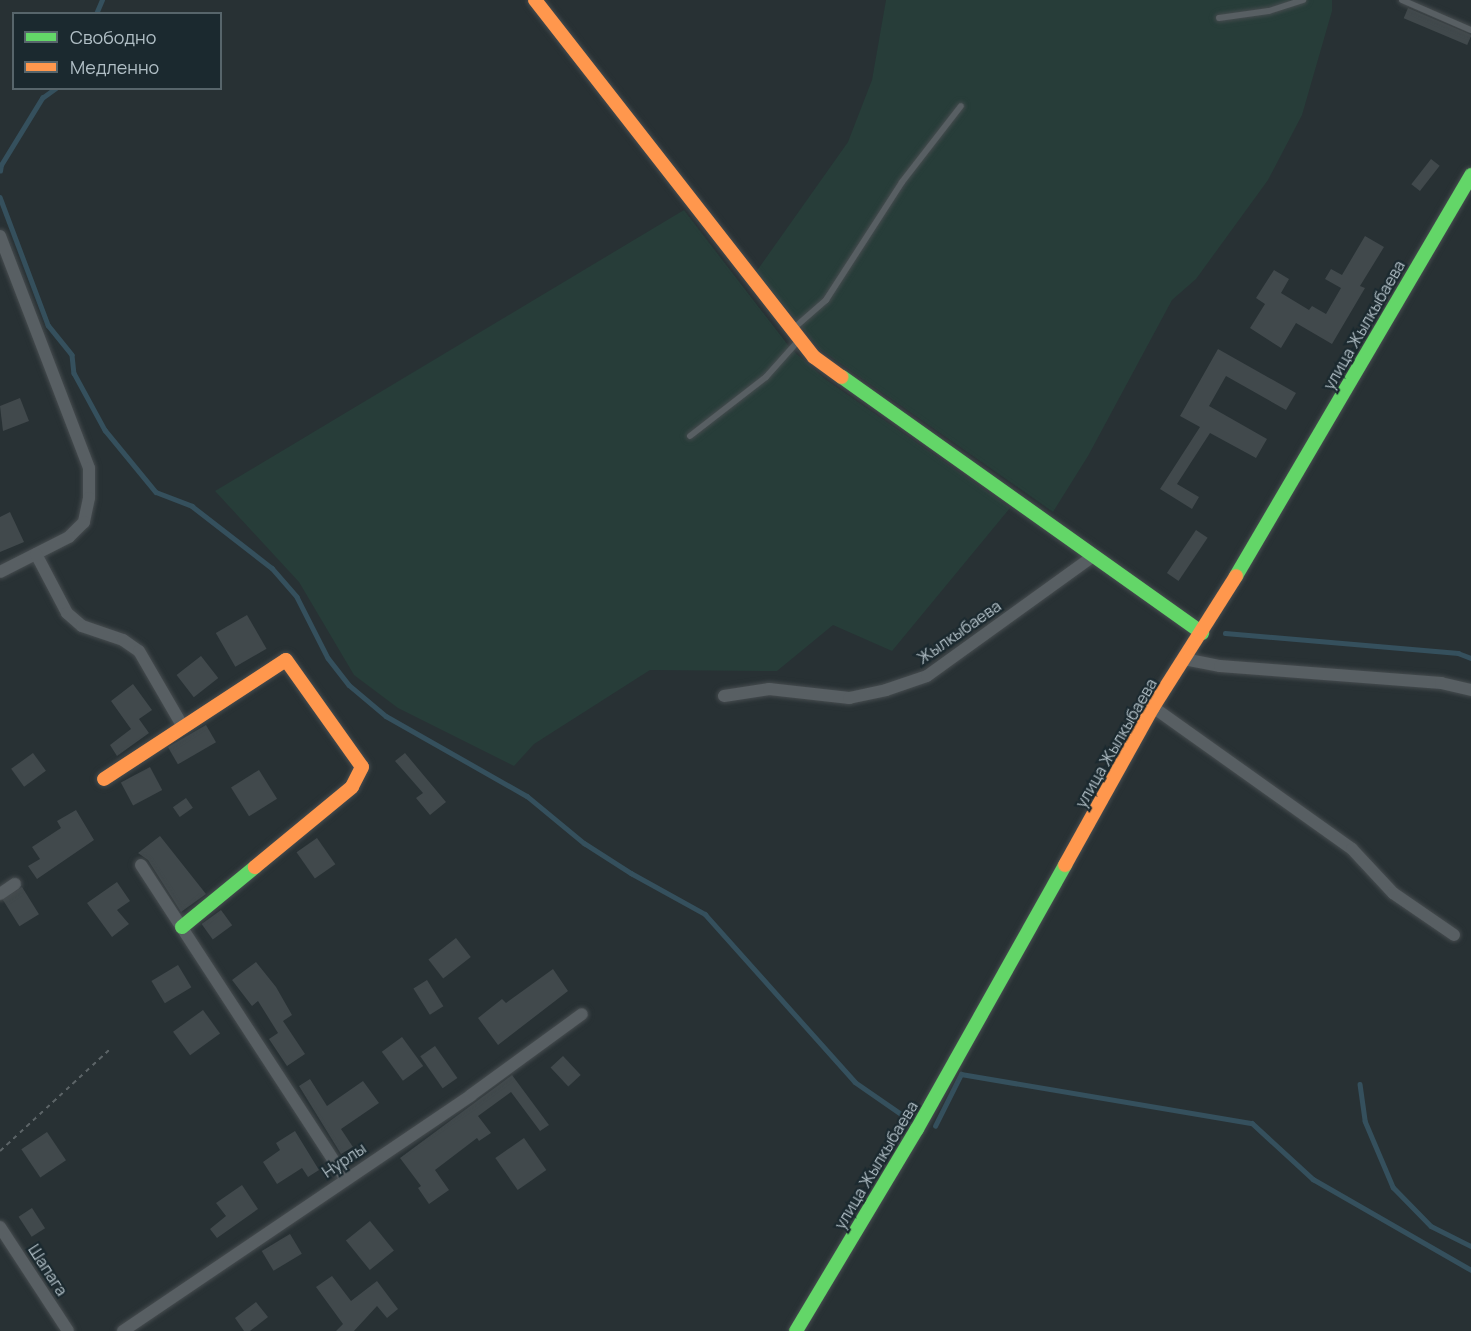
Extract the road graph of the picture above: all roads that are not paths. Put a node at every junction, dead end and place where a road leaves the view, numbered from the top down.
1 (535, 0) edge
2 (1303, 0) edge
3 (1402, 0) edge
4 (1219, 18) dead end
5 (1471, 30) edge
6 (961, 106) dead end
7 (1471, 175) edge
8 (0, 236) edge
9 (795, 335) junction
10 (690, 436) dead end
11 (36, 554) junction
12 (1092, 557) junction
13 (0, 572) edge
14 (1202, 633) junction
15 (1184, 659) junction
16 (1471, 690) edge
17 (724, 696) dead end
18 (1154, 707) junction
19 (183, 727) junction
20 (104, 779) dead end
21 (141, 864) dead end
22 (15, 884) dead end
23 (0, 894) edge
24 (182, 927) junction
25 (1454, 934) dead end
26 (582, 1014) dead end
27 (346, 1179) junction
28 (0, 1227) edge
29 (68, 1331) edge
30 (123, 1331) edge
31 (796, 1331) edge

1 - 9 street
2 - 4 lane
3 - 5 lane
6 - 9 lane
7 - 14 street, улица Жылкыбаева
8 - 11 street
9 - 10 lane
9 - 12 street
11 - 13 street
11 - 19 street
12 - 14 street
12 - 17 street, Жылкыбаева
14 - 15 street, улица Жылкыбаева
15 - 16 street
15 - 18 street, улица Жылкыбаева
18 - 25 street
18 - 31 street, улица Жылкыбаева
19 - 20 street
19 - 24 street
21 - 24 street
22 - 23 street
24 - 27 street
26 - 27 street, Нурлы
27 - 30 street, Нурлы
28 - 29 street, Шапага

